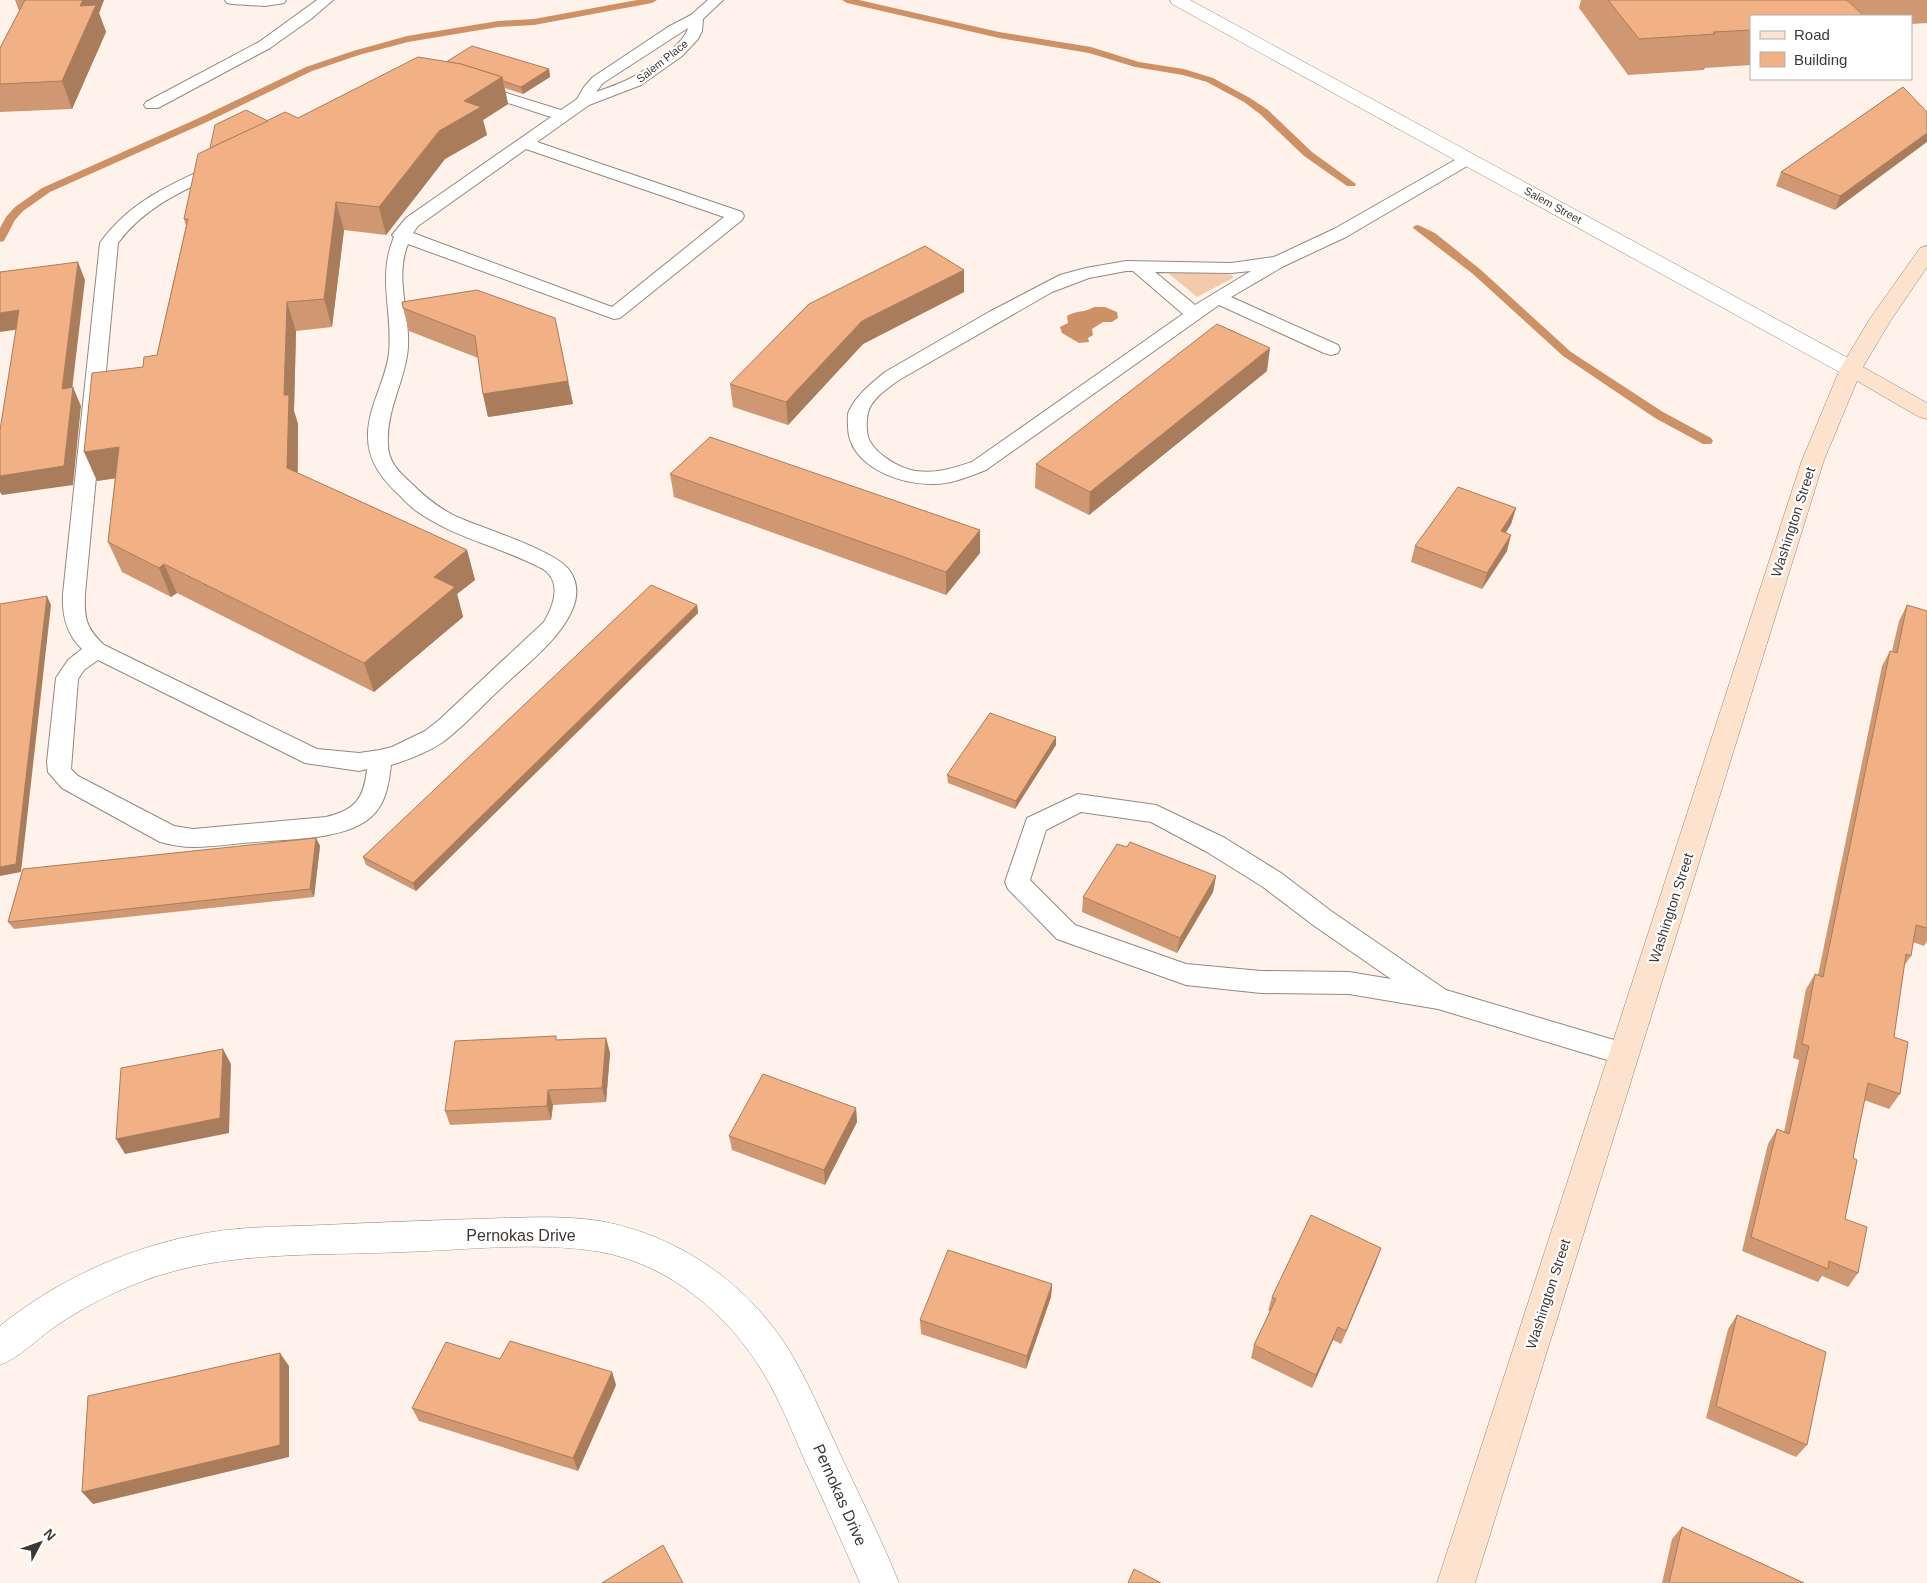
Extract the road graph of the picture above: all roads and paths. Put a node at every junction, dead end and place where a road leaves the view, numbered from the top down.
1 (232, 0) edge
2 (279, 0) edge
3 (326, 0) edge
4 (716, 0) edge
5 (1178, 0) edge
6 (696, 18) junction
7 (460, 82) edge
8 (583, 102) junction
9 (152, 105) dead end
10 (562, 116) junction
11 (524, 143) junction
12 (1468, 159) junction
13 (235, 160) edge
14 (401, 235) junction
15 (1927, 252) edge
16 (1278, 262) junction
17 (1137, 266) junction
18 (1218, 298) junction
19 (1194, 314) junction
20 (1331, 349) dead end
21 (1851, 369) junction
22 (1927, 412) edge
23 (96, 650) junction
24 (380, 759) junction
25 (1438, 998) junction
26 (1624, 1054) junction
27 (0, 1348) edge
28 (880, 1583) edge
29 (1456, 1583) edge

1 - 2 lane
3 - 9 lane
4 - 6 lane, Salem Place
5 - 12 street, Salem Street
6 - 8 lane, Salem Place
6 - 8 lane, Salem Place
7 - 10 lane
8 - 10 lane, Salem Place
10 - 11 lane, Salem Place
11 - 14 lane, Salem Place
11 - 14 lane
12 - 16 lane
12 - 21 street, Salem Street
13 - 23 lane
14 - 24 lane
15 - 21 main road, Washington Street
16 - 17 lane
16 - 18 lane
17 - 19 lane
17 - 19 lane
18 - 19 lane
18 - 20 lane
21 - 22 main road, Salem Street
21 - 26 main road, Washington Street
23 - 24 lane
23 - 24 lane
25 - 25 lane
25 - 26 lane
26 - 29 main road, Washington Street
27 - 28 street, Pernokas Drive

